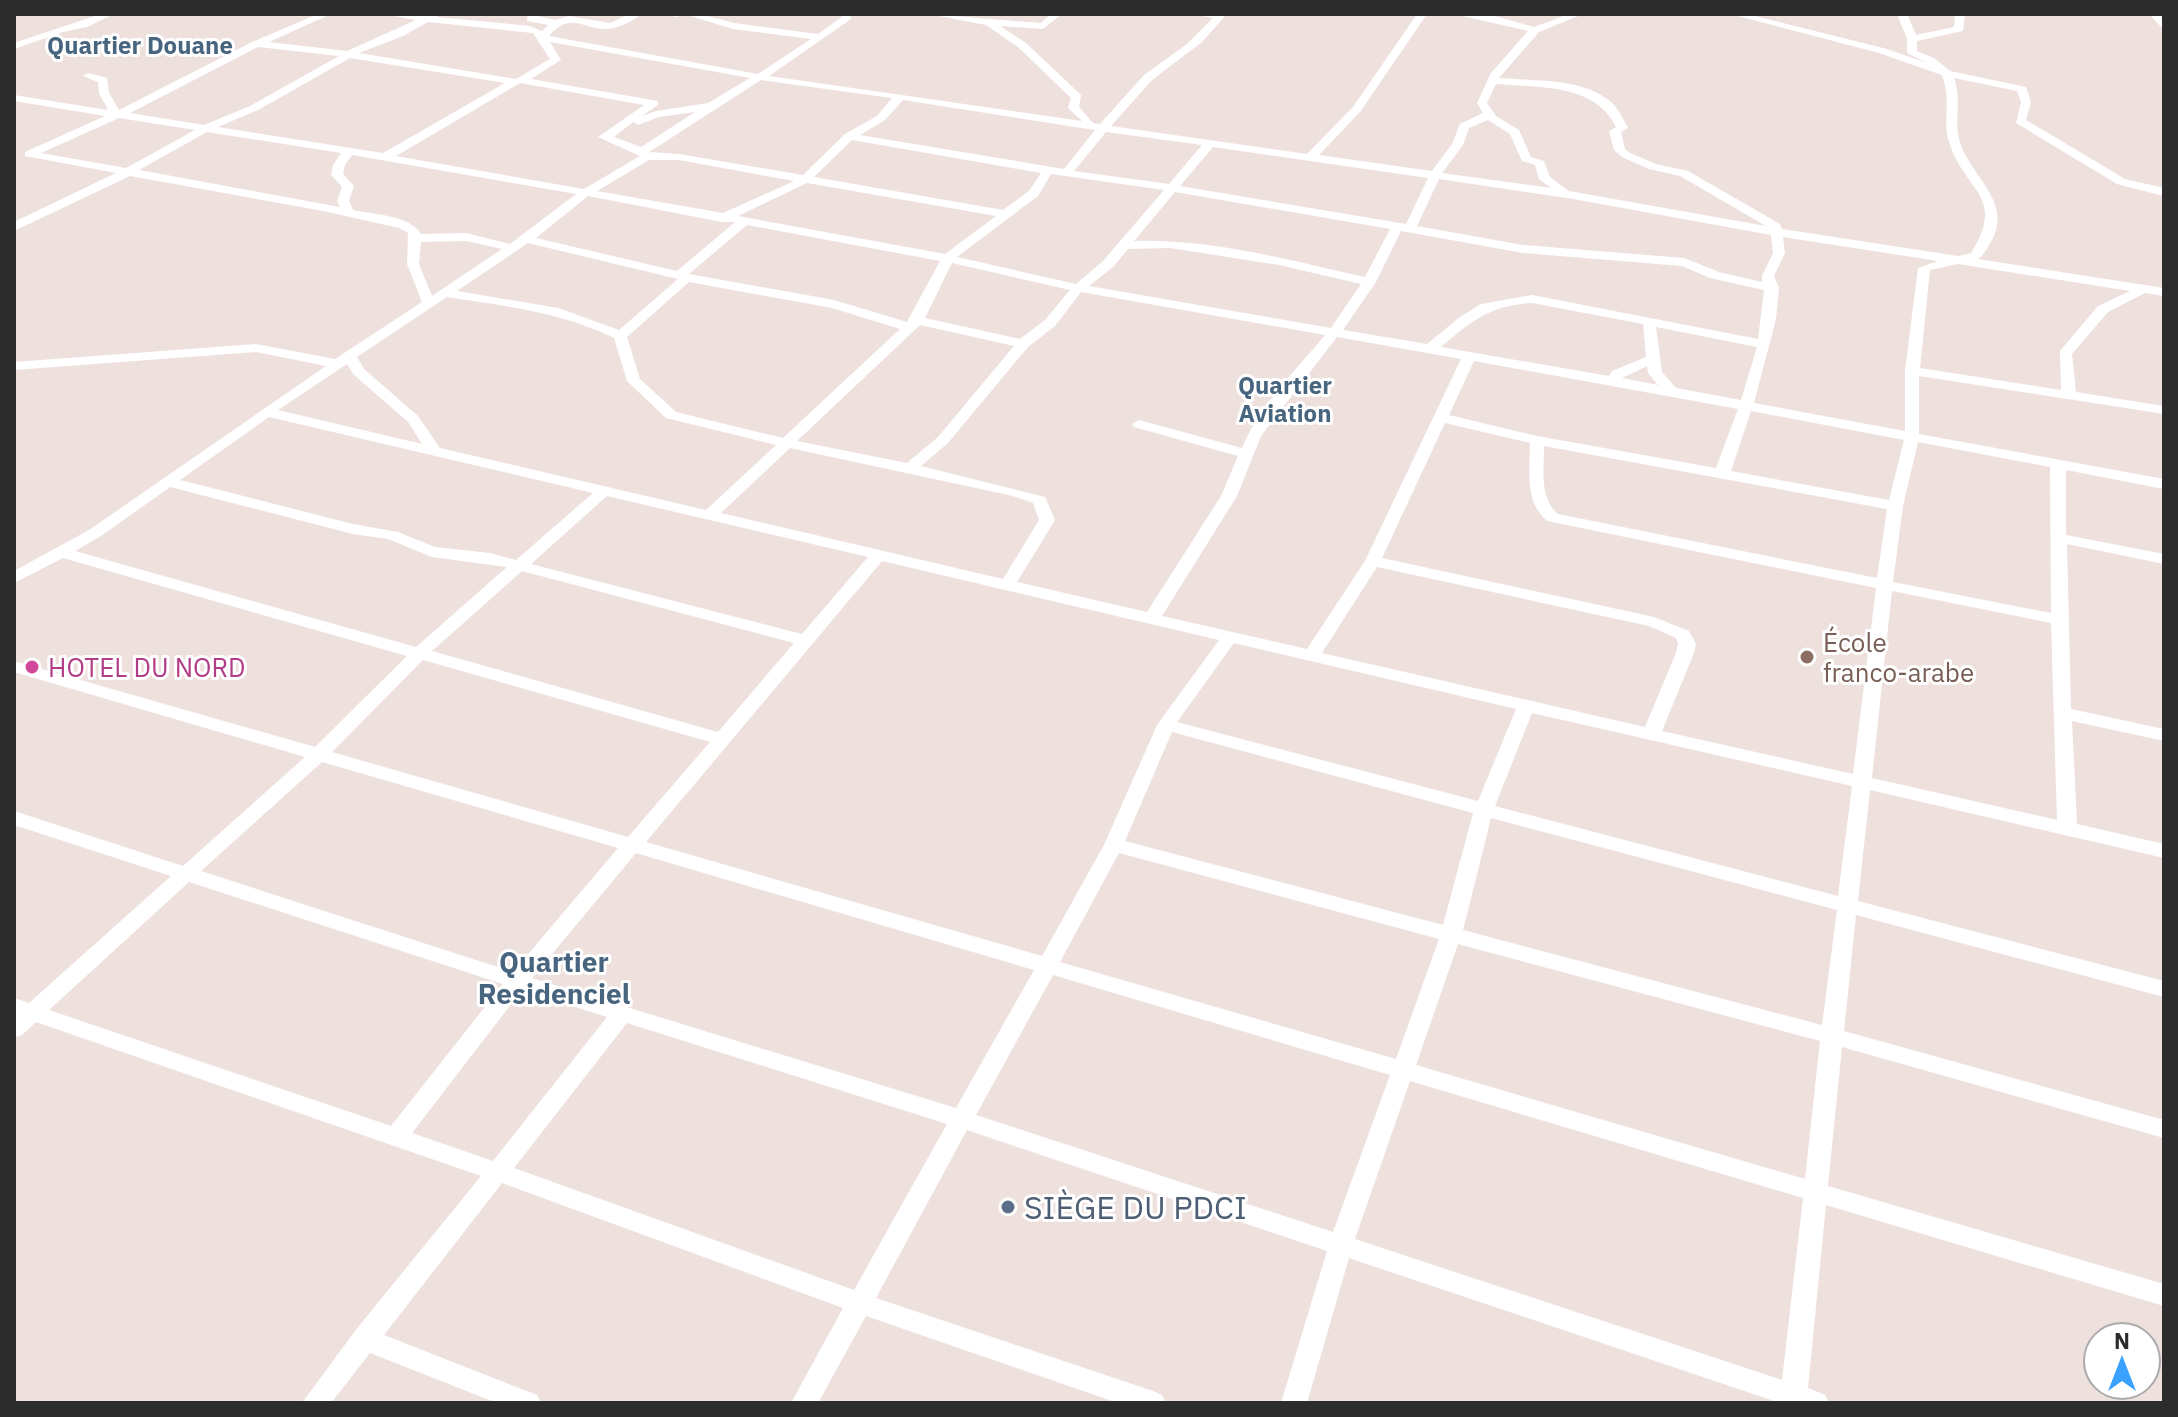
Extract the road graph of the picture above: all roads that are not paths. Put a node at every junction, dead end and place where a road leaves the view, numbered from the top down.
1 (109, 14) edge
2 (326, 14) edge
3 (388, 14) edge
4 (533, 14) edge
5 (637, 14) edge
6 (663, 14) edge
7 (678, 14) edge
8 (689, 14) edge
9 (934, 14) edge
10 (1057, 14) edge
11 (1196, 14) edge
12 (1422, 14) edge
13 (1459, 14) edge
14 (1578, 14) edge
15 (1735, 14) edge
16 (1902, 14) edge
17 (1960, 14) edge
18 (2154, 14) edge
19 (848, 15) edge
20 (1221, 15) edge
21 (432, 17) edge
22 (976, 20) junction
23 (555, 23) junction
24 (2164, 27) edge
25 (1535, 30) junction
26 (818, 37) junction
27 (542, 38) junction
28 (1912, 39) junction
29 (256, 44) junction
30 (14, 46) edge
31 (347, 56) junction
32 (1947, 73) junction
33 (758, 75) junction
34 (88, 76) dead end
35 (1492, 81) junction
36 (900, 96) junction
37 (14, 98) edge
38 (711, 106) junction
39 (117, 115) junction
40 (1489, 115) junction
41 (1088, 126) junction
42 (206, 128) junction
43 (1103, 128) junction
44 (849, 136) junction
45 (604, 137) junction
46 (1209, 144) junction
47 (350, 151) junction
48 (644, 154) junction
49 (385, 157) junction
50 (1309, 158) junction
51 (1048, 170) junction
52 (1068, 171) junction
53 (128, 172) junction
54 (1437, 176) junction
55 (807, 178) junction
56 (1171, 187) junction
57 (2164, 192) edge
58 (585, 193) junction
59 (1573, 195) junction
60 (348, 212) junction
61 (1004, 214) junction
62 (722, 218) junction
63 (743, 222) junction
64 (14, 227) edge
65 (1404, 227) junction
66 (1777, 232) junction
67 (1814, 237) junction
68 (416, 238) junction
69 (526, 239) junction
70 (1124, 245) junction
71 (1779, 247) junction
72 (511, 248) junction
73 (948, 258) junction
74 (1923, 261) junction
75 (1962, 261) junction
76 (682, 276) junction
77 (1370, 282) junction
78 (1078, 288) junction
79 (1772, 288) junction
80 (2145, 289) junction
81 (2164, 292) edge
82 (447, 293) junction
83 (429, 304) junction
84 (1649, 322) junction
85 (912, 323) junction
86 (1335, 333) junction
87 (620, 336) junction
88 (1023, 344) junction
89 (1764, 344) junction
90 (1429, 350) junction
91 (1469, 357) junction
92 (1653, 359) junction
93 (345, 360) junction
94 (14, 366) edge
95 (1912, 371) junction
96 (1614, 381) junction
97 (1672, 393) junction
98 (2069, 394) junction
99 (1745, 406) junction
100 (2164, 410) edge
101 (267, 412) junction
102 (1442, 418) junction
103 (1139, 424) dead end
104 (1912, 437) junction
105 (1537, 440) junction
106 (787, 443) junction
107 (433, 449) junction
108 (1246, 454) junction
109 (2058, 466) junction
110 (910, 468) junction
111 (1722, 474) junction
112 (169, 482) junction
113 (2164, 484) edge
114 (606, 489) junction
115 (1895, 506) junction
116 (710, 515) junction
117 (2058, 538) junction
118 (64, 553) junction
119 (879, 554) junction
120 (2164, 559) edge
121 (1373, 561) junction
122 (519, 565) junction
123 (14, 578) edge
124 (1885, 582) junction
125 (1008, 584) junction
126 (1152, 618) junction
127 (2059, 620) junction
128 (1230, 637) junction
129 (804, 640) junction
130 (421, 652) junction
131 (1313, 654) junction
132 (19, 672) edge
133 (1526, 706) junction
134 (2063, 713) junction
135 (1166, 725) junction
136 (1652, 733) junction
137 (2164, 735) edge
138 (722, 739) junction
139 (319, 754) junction
140 (1861, 783) junction
141 (1484, 809) junction
142 (14, 818) edge
143 (2067, 829) junction
144 (632, 845) junction
145 (1114, 845) junction
146 (2164, 851) edge
147 (187, 874) junction
148 (1848, 908) junction
149 (1451, 935) junction
150 (1046, 965) junction
151 (517, 981) junction
152 (2164, 989) edge
153 (622, 1014) junction
154 (20, 1016) edge
155 (1832, 1036) junction
156 (1401, 1070) junction
157 (961, 1119) junction
158 (2164, 1129) edge
159 (396, 1137) junction
160 (498, 1172) junction
161 (1815, 1194) junction
162 (1341, 1245) junction
163 (2164, 1295) edge
164 (859, 1303) junction
165 (364, 1339) junction
166 (1801, 1401) edge
167 (315, 1403) edge
168 (528, 1403) edge
169 (804, 1403) edge
170 (1153, 1403) edge
171 (1294, 1403) edge

1 - 30 street
2 - 29 street
3 - 21 street
4 - 23 street
5 - 23 street
6 - 7 street
8 - 26 street
9 - 22 street
10 - 22 street
11 - 20 street
12 - 50 street
13 - 25 street
14 - 25 street
15 - 32 street
16 - 28 street
17 - 28 street
18 - 24 street
19 - 26 street
20 - 43 street
21 - 27 street
21 - 31 street
22 - 41 street
23 - 27 street
25 - 35 street
26 - 33 street
27 - 33 street
27 - 45 street
28 - 32 street
29 - 31 street
29 - 39 street
31 - 42 street
31 - 49 street
32 - 57 street
32 - 75 street
33 - 36 street
33 - 38 street
34 - 39 street
35 - 40 street
35 - 66 street
36 - 41 street
36 - 44 street
37 - 39 street
38 - 45 street
38 - 48 street
39 - 42 street
39 - 53 street
40 - 54 street
40 - 59 street
41 - 43 street
42 - 47 street
42 - 53 street
43 - 46 street
43 - 52 street
44 - 51 street
44 - 55 street
45 - 48 street
46 - 50 street
46 - 56 street
47 - 49 street
47 - 60 street
48 - 55 street
48 - 58 street
49 - 58 street
50 - 54 street
51 - 52 street
51 - 61 street
52 - 56 street
53 - 60 street
53 - 64 street
54 - 59 street
54 - 65 street
55 - 61 street
55 - 62 street
56 - 65 street
56 - 70 street
58 - 62 street
58 - 69 street
59 - 66 street
60 - 68 street
61 - 73 street
62 - 63 street
63 - 73 street
63 - 76 street
65 - 77 street
65 - 79 street
66 - 67 street
66 - 71 street
67 - 71 street
67 - 74 street
68 - 72 street
68 - 83 street
69 - 72 street
69 - 76 street
70 - 77 street
70 - 78 street
71 - 79 street
72 - 82 street
73 - 78 street
73 - 85 street
74 - 75 street
74 - 95 street
75 - 80 street
76 - 85 street
76 - 87 street
77 - 86 street
78 - 86 street
78 - 88 street
79 - 89 street
80 - 81 street
80 - 98 street
82 - 83 street
82 - 87 street
83 - 93 street
84 - 89 street
84 - 90 street
84 - 92 street
85 - 88 street
85 - 106 street
86 - 90 street
86 - 108 street
87 - 106 street
88 - 110 street
89 - 99 street
90 - 91 street
91 - 96 street
91 - 102 street
92 - 96 street
92 - 97 street
93 - 94 street
93 - 101 street
93 - 107 street
95 - 98 street
95 - 104 street
96 - 97 street
97 - 99 street
98 - 100 street
99 - 104 street
99 - 111 street
101 - 107 street
101 - 112 street
102 - 105 street
102 - 121 street
103 - 108 street
104 - 109 street
104 - 115 street
105 - 111 street
105 - 124 street
106 - 110 street
106 - 116 street
107 - 114 street
108 - 126 street
109 - 113 street
109 - 117 street
110 - 125 street
111 - 115 street
112 - 118 street
112 - 122 street
114 - 116 street
114 - 122 street
115 - 124 street
116 - 119 street
117 - 120 street
117 - 127 street
118 - 123 street
118 - 130 street
119 - 125 street
119 - 129 street
121 - 131 street
121 - 136 street
122 - 129 street
122 - 130 street
124 - 127 street
124 - 140 street
125 - 126 street
126 - 128 street
127 - 134 street
128 - 131 street
128 - 135 street
129 - 138 street
130 - 138 street
130 - 139 street
131 - 133 street
132 - 139 street
133 - 136 street
133 - 141 street
134 - 137 street
134 - 143 street
135 - 141 street
135 - 145 street
136 - 140 street
138 - 144 street
139 - 144 street
139 - 147 street
140 - 143 street
140 - 148 street
141 - 148 street
141 - 149 street
142 - 147 street
143 - 146 street
144 - 150 street
144 - 151 street
145 - 149 street
145 - 150 street
147 - 151 street
147 - 154 street
148 - 152 street
148 - 155 street
149 - 155 street
149 - 156 street
150 - 156 street
150 - 157 street
151 - 153 street
151 - 159 street
153 - 157 street
153 - 160 street
154 - 159 street
155 - 158 street
155 - 161 street
156 - 161 street
156 - 162 street
157 - 162 street
157 - 164 street
159 - 160 street
160 - 164 street
160 - 165 street
161 - 163 street
161 - 166 street
162 - 166 street
162 - 171 street
164 - 169 street
164 - 170 street
165 - 167 street
165 - 168 street

